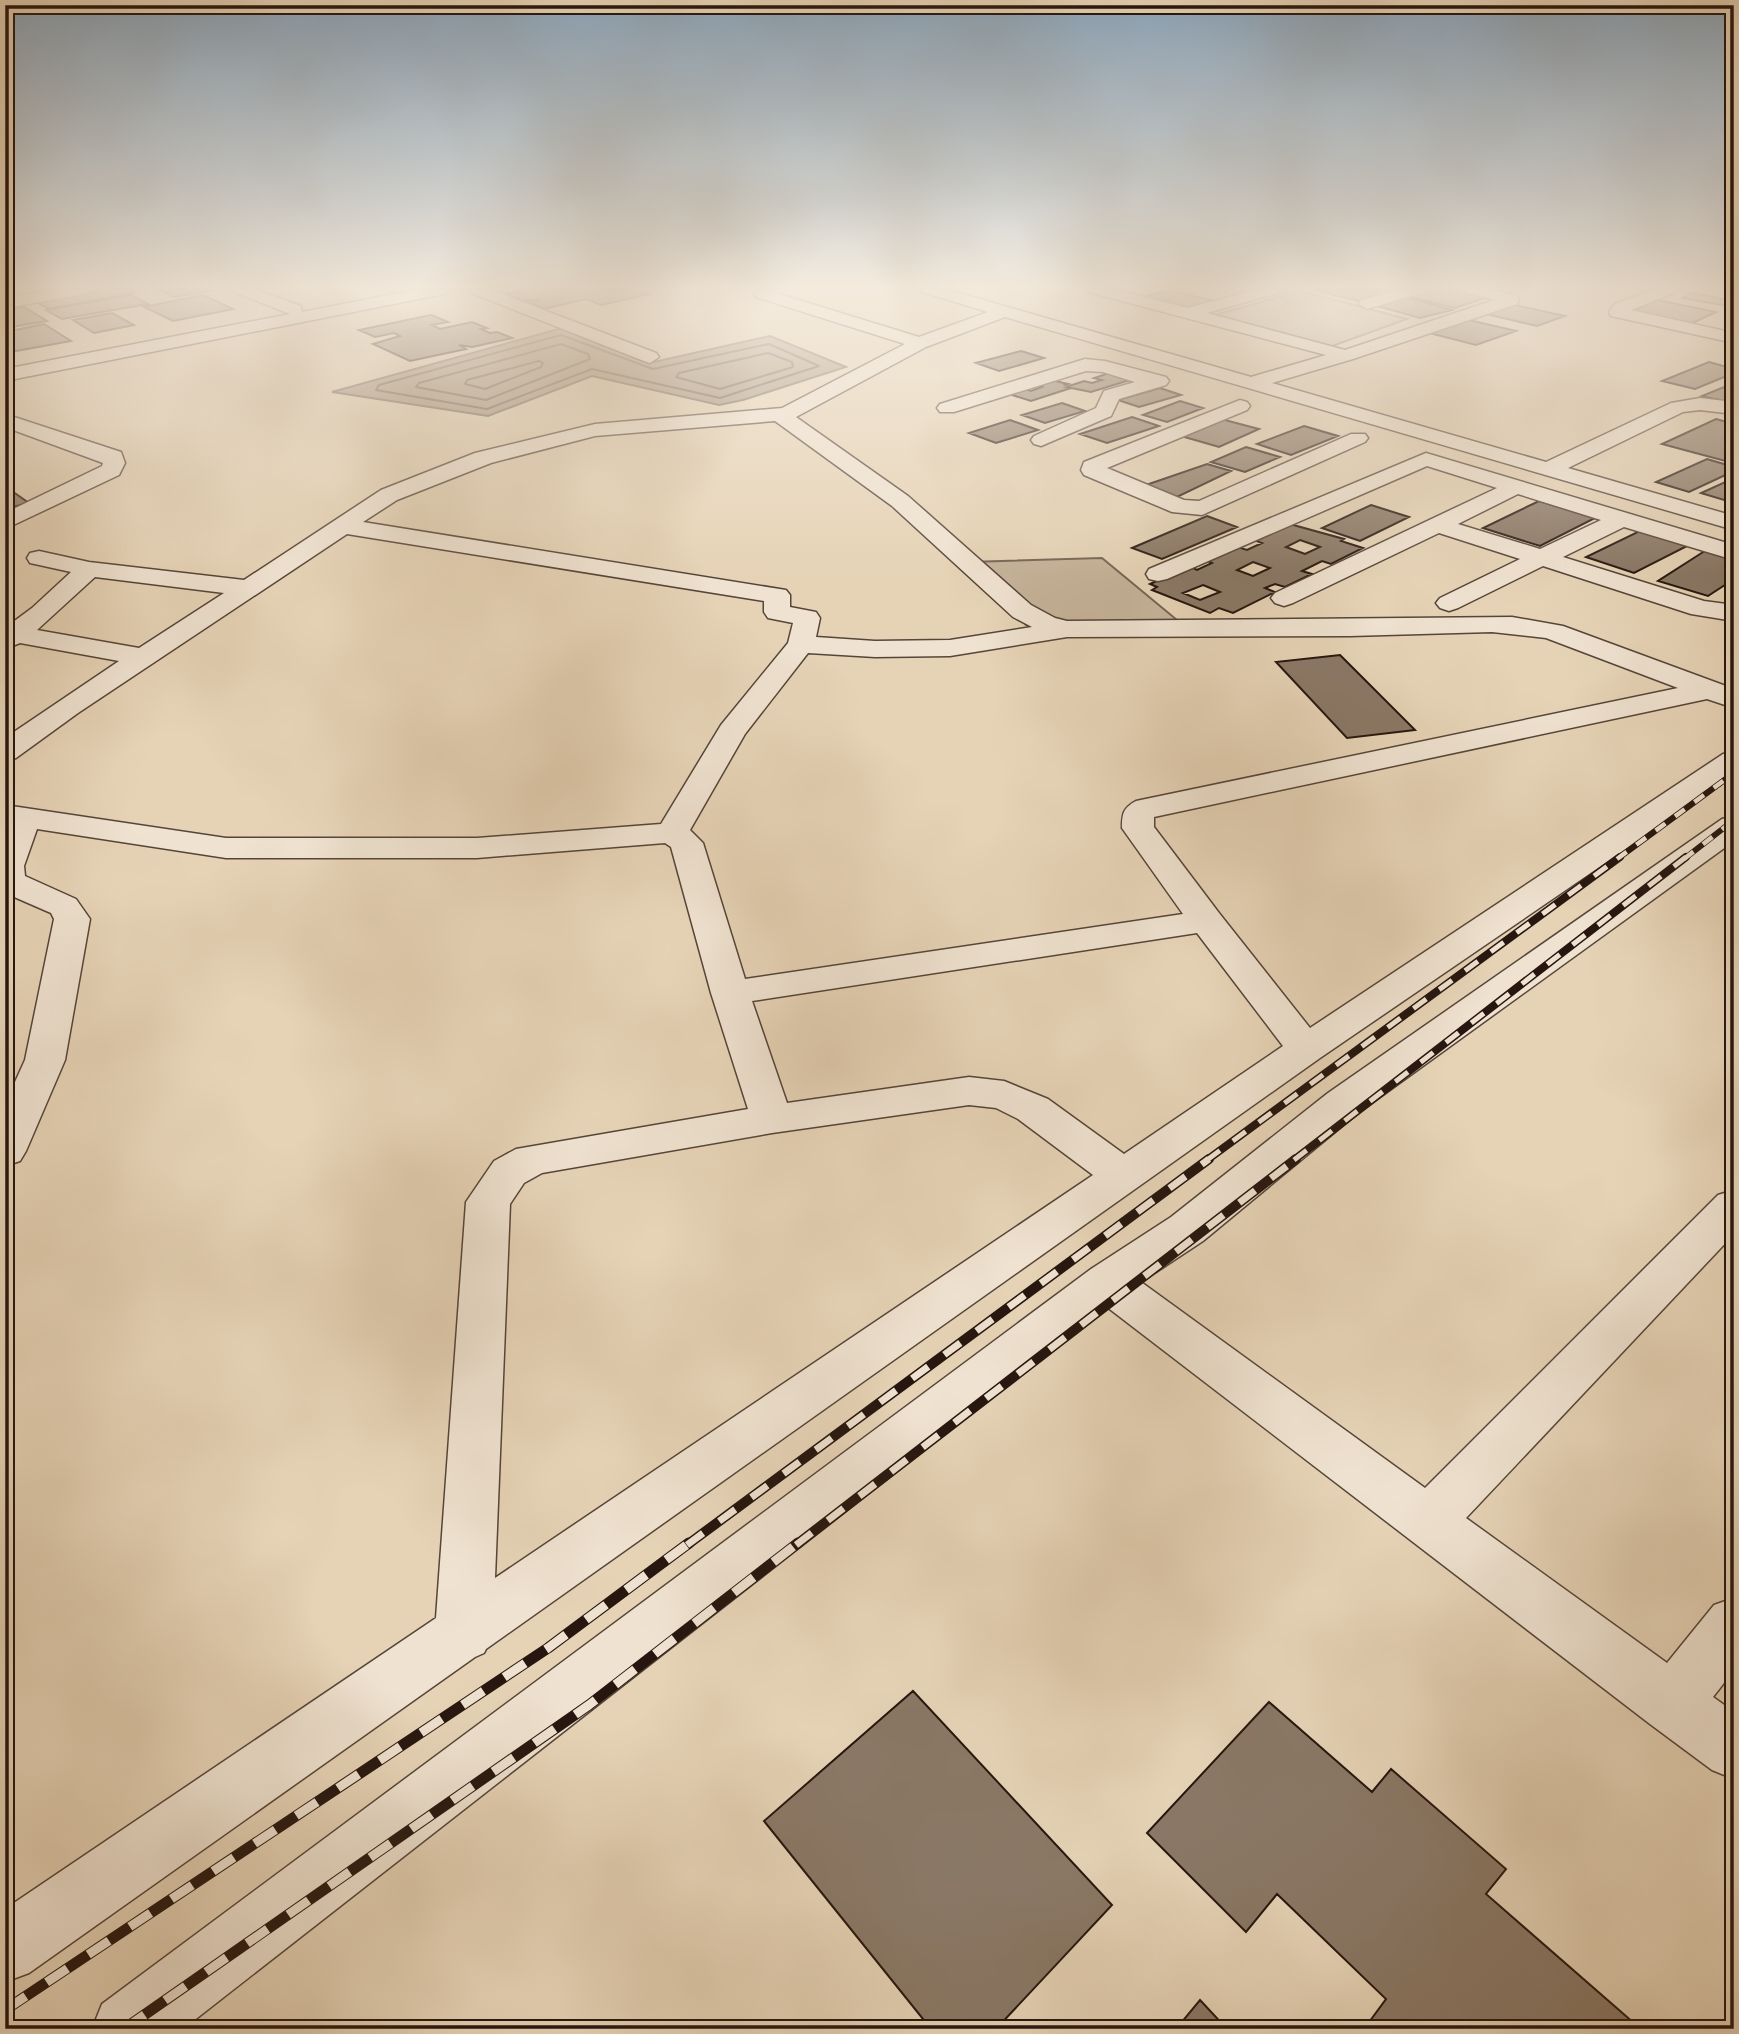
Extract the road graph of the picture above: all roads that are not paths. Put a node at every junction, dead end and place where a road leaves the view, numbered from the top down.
1 (844, 384) edge
2 (1024, 384) edge
3 (1149, 384) edge
4 (1162, 384) edge
5 (1254, 384) edge
6 (1179, 389) dead end
7 (1203, 396) dead end
8 (947, 408) dead end
9 (1734, 408) edge
10 (786, 414) junction
11 (5, 421) edge
12 (1332, 431) dead end
13 (1358, 438) junction
14 (1041, 440) dead end
15 (1426, 459) junction
16 (1548, 469) junction
17 (1516, 487) junction
18 (1621, 519) junction
19 (5, 522) edge
20 (1734, 523) edge
21 (1438, 525) junction
22 (344, 526) junction
23 (1734, 553) edge
24 (38, 558) dead end
25 (1538, 559) junction
26 (89, 569) junction
27 (1158, 574) dead end
28 (250, 588) junction
29 (1284, 598) dead end
30 (1449, 603) dead end
31 (1734, 613) edge
32 (1067, 629) junction
33 (10, 638) edge
34 (801, 644) junction
35 (144, 657) junction
36 (1721, 694) edge
37 (68, 707) junction
38 (5, 717) edge
39 (5, 752) edge
40 (1734, 761) edge
41 (15, 817) edge
42 (1734, 826) edge
43 (672, 833) junction
44 (1206, 921) junction
45 (730, 993) junction
46 (1306, 1049) junction
47 (772, 1119) junction
48 (5, 1151) edge
49 (1124, 1176) junction
50 (1734, 1206) edge
51 (1107, 1282) junction
52 (1427, 1522) junction
53 (1734, 1624) edge
54 (464, 1634) junction
55 (1671, 1704) junction
56 (1734, 1749) edge
57 (5, 1949) edge
58 (127, 2029) edge

1 - 10 street
2 - 8 street
3 - 14 street
4 - 6 street
5 - 16 street
7 - 13 street
9 - 16 street
10 - 22 street
10 - 32 street
11 - 19 street
12 - 13 street
13 - 15 street
15 - 17 street
15 - 27 street
16 - 20 street
17 - 18 street
17 - 21 street
18 - 23 street
18 - 25 street
21 - 25 street
21 - 29 street
22 - 28 street
22 - 34 street
24 - 26 street
25 - 30 street
25 - 31 street
26 - 28 street
26 - 33 street
28 - 35 street
32 - 34 street
32 - 36 street
33 - 35 street
34 - 43 street
35 - 37 street
36 - 44 street
37 - 38 street
37 - 39 street
40 - 46 street
41 - 43 street
41 - 48 street
42 - 51 street
43 - 45 street
44 - 45 street
44 - 46 street
45 - 47 street
46 - 49 street
47 - 49 street
47 - 54 street
49 - 54 street
50 - 52 street
51 - 52 street
51 - 58 street
52 - 55 street
53 - 55 street
54 - 57 street
55 - 56 street

